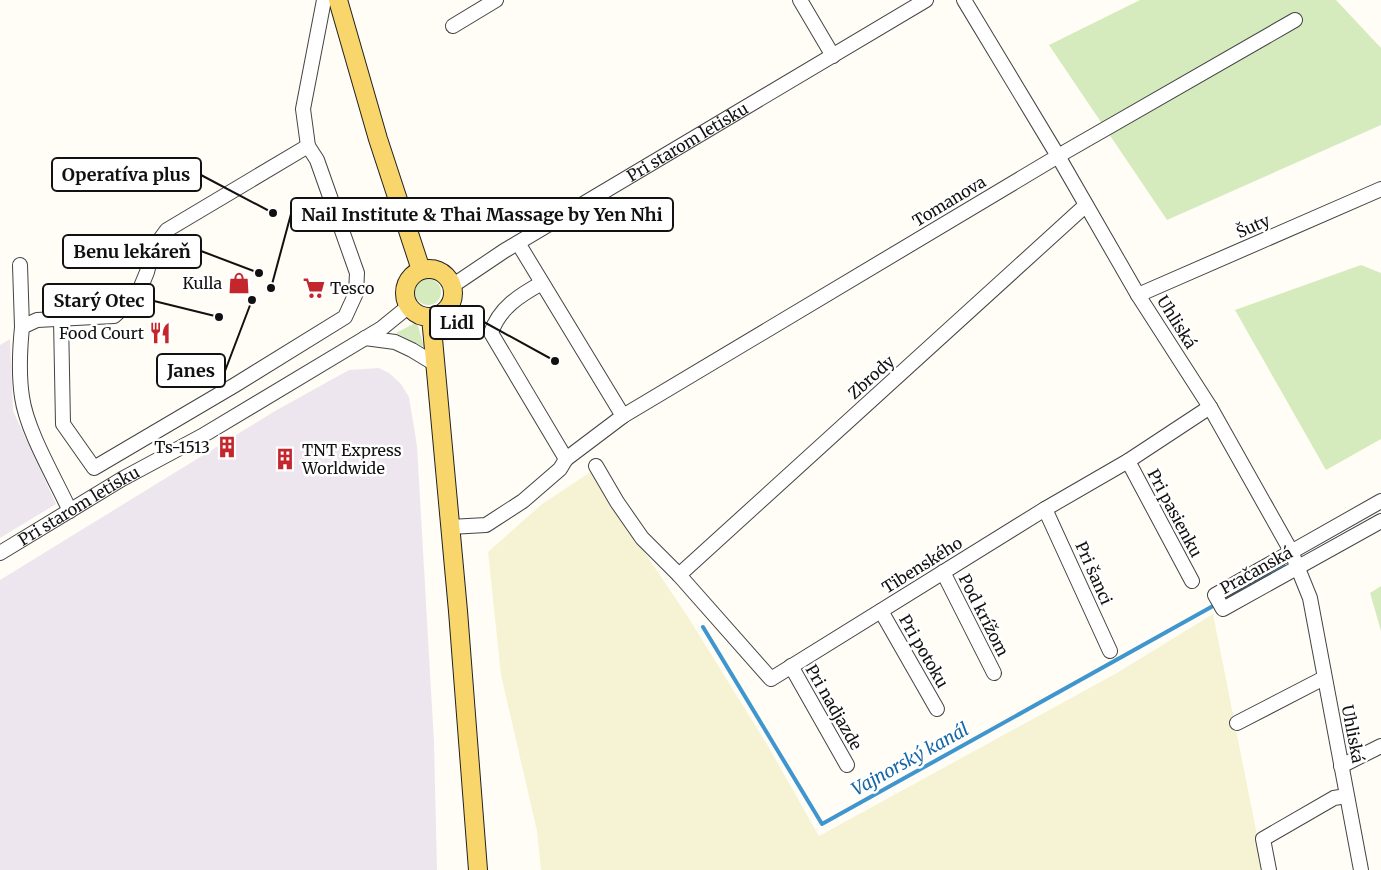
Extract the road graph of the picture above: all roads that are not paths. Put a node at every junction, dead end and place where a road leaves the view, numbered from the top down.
1 (324, 0) edge
2 (338, 0) edge
3 (496, 0) edge
4 (800, 0) edge
5 (926, 0) edge
6 (964, 0) edge
7 (1295, 20) dead end
8 (453, 26) dead end
9 (833, 56) junction
10 (308, 146) junction
11 (1058, 156) junction
12 (1381, 189) edge
13 (1086, 205) junction
14 (518, 243) junction
15 (20, 264) dead end
16 (421, 270) junction
17 (542, 283) junction
18 (452, 286) junction
19 (1138, 295) junction
20 (409, 306) junction
21 (431, 317) junction
22 (61, 319) junction
23 (22, 327) junction
24 (365, 338) junction
25 (435, 364) junction
26 (1210, 407) junction
27 (623, 416) junction
28 (566, 459) junction
29 (1128, 461) junction
30 (596, 466) dead end
31 (1381, 501) edge
32 (1045, 509) junction
33 (70, 510) junction
34 (1381, 521) edge
35 (450, 527) junction
36 (1291, 551) junction
37 (0, 553) edge
38 (1297, 567) junction
39 (943, 572) junction
40 (679, 575) junction
41 (1192, 581) dead end
42 (881, 611) junction
43 (1110, 651) dead end
44 (791, 666) junction
45 (994, 673) dead end
46 (1324, 678) junction
47 (937, 709) dead end
48 (1237, 723) dead end
49 (1381, 746) edge
50 (847, 765) dead end
51 (1341, 766) junction
52 (1346, 796) junction
53 (478, 870) edge
54 (1269, 870) edge
55 (1360, 870) edge

1 - 10 street
2 - 16 main road
3 - 8 street
4 - 9 street
5 - 9 street, Pri starom letisku
6 - 11 street, Uhliská
7 - 11 street, Tomanova
9 - 14 street, Pri starom letisku
10 - 22 street
10 - 22 street
11 - 13 street, Uhliská
11 - 27 street, Tomanova
12 - 19 street, Šuty
13 - 19 street, Uhliská
13 - 40 street, Zbrody
14 - 17 street
14 - 18 street, Pri starom letisku
15 - 23 street
16 - 18 main road
16 - 20 main road
17 - 27 street
17 - 28 street
18 - 21 main road
19 - 26 street, Uhliská
20 - 21 main road
20 - 24 street, Pri starom letisku
21 - 25 main road
22 - 23 street
23 - 33 street
24 - 25 street
24 - 33 street, Pri starom letisku
25 - 35 main road
26 - 29 street, Tibenského
26 - 36 street, Uhliská
27 - 28 street, Tomanova
28 - 35 street, Tomanova
29 - 32 street, Tibenského
29 - 41 street, Pri pasienku
30 - 40 street
31 - 36 street, Pračanská
32 - 39 street, Tibenského
32 - 43 street, Pri šanci
33 - 37 street, Pri starom letisku
34 - 38 street, Pračanská
35 - 53 main road
36 - 38 street, Uhliská
36 - 38 street, Pračanská
38 - 46 street, Uhliská
39 - 42 street, Tibenského
39 - 45 street, Pod krížom
40 - 44 street, Tibenského
42 - 44 street, Tibenského
42 - 47 street, Pri potoku
44 - 50 street, Pri nadjazde
46 - 48 street
46 - 51 street, Uhliská
49 - 51 street
51 - 52 street, Uhliská
52 - 54 street
52 - 55 street, Uhliská

